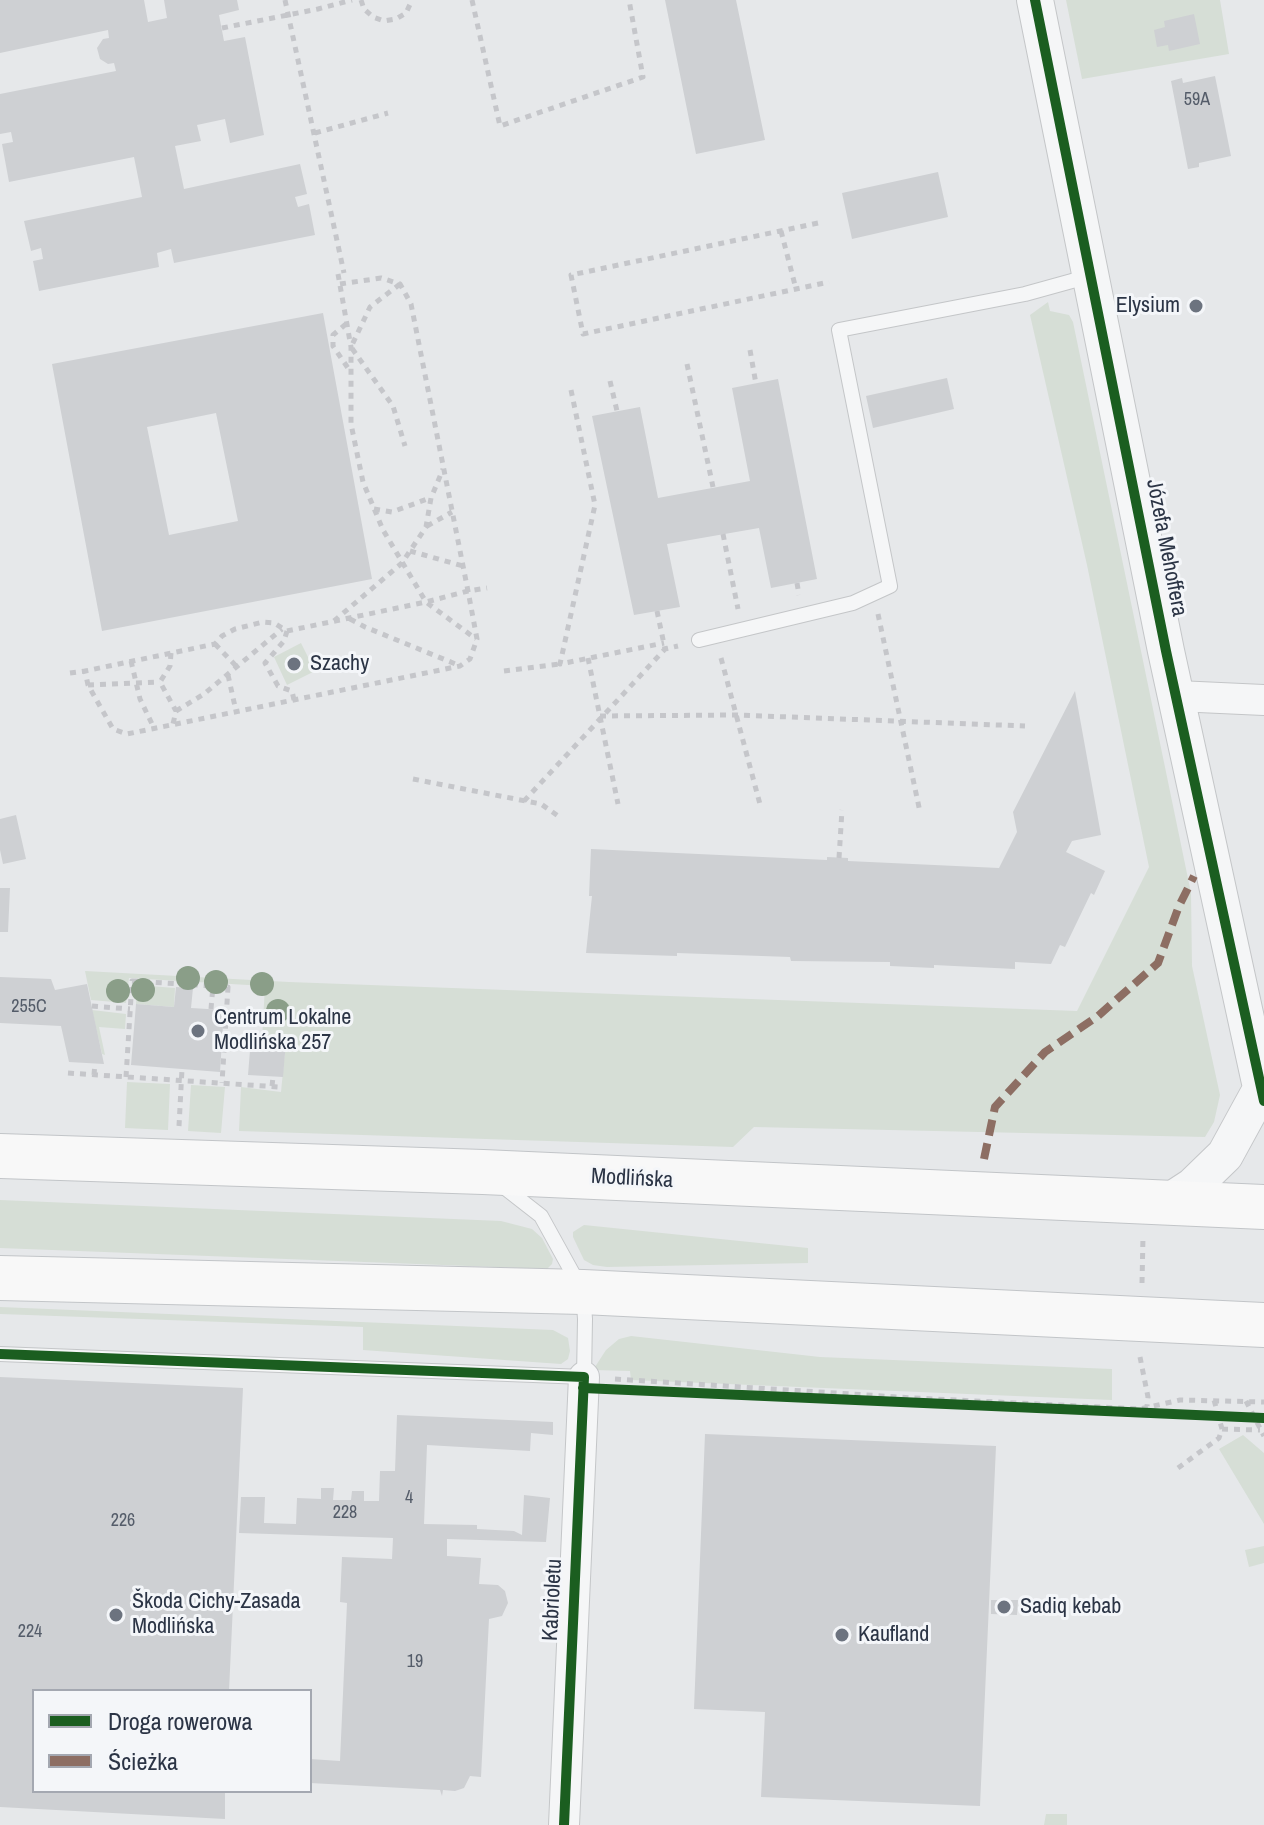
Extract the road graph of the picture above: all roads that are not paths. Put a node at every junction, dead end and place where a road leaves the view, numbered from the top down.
1 (1035, 0) edge
2 (1090, 276) junction
3 (699, 640) road end
4 (1177, 696) junction
5 (1264, 700) edge
6 (1262, 1096) edge
7 (0, 1156) edge
8 (483, 1172) junction
9 (1170, 1201) junction
10 (1264, 1207) edge
11 (0, 1278) edge
12 (583, 1292) junction
13 (1264, 1325) edge
14 (0, 1354) edge
15 (584, 1382) junction
16 (564, 1825) edge

1 - 2 street, Józefa Mehoffera
2 - 3 lane
2 - 4 street, Józefa Mehoffera
4 - 5 street
4 - 6 street, Józefa Mehoffera
6 - 9 street
7 - 8 main road, Modlińska
8 - 9 main road, Modlińska
8 - 12 lane
9 - 10 main road, Modlińska
11 - 12 main road
12 - 13 main road
12 - 15 lane
14 - 15 lane
15 - 16 street, Kabrioletu

